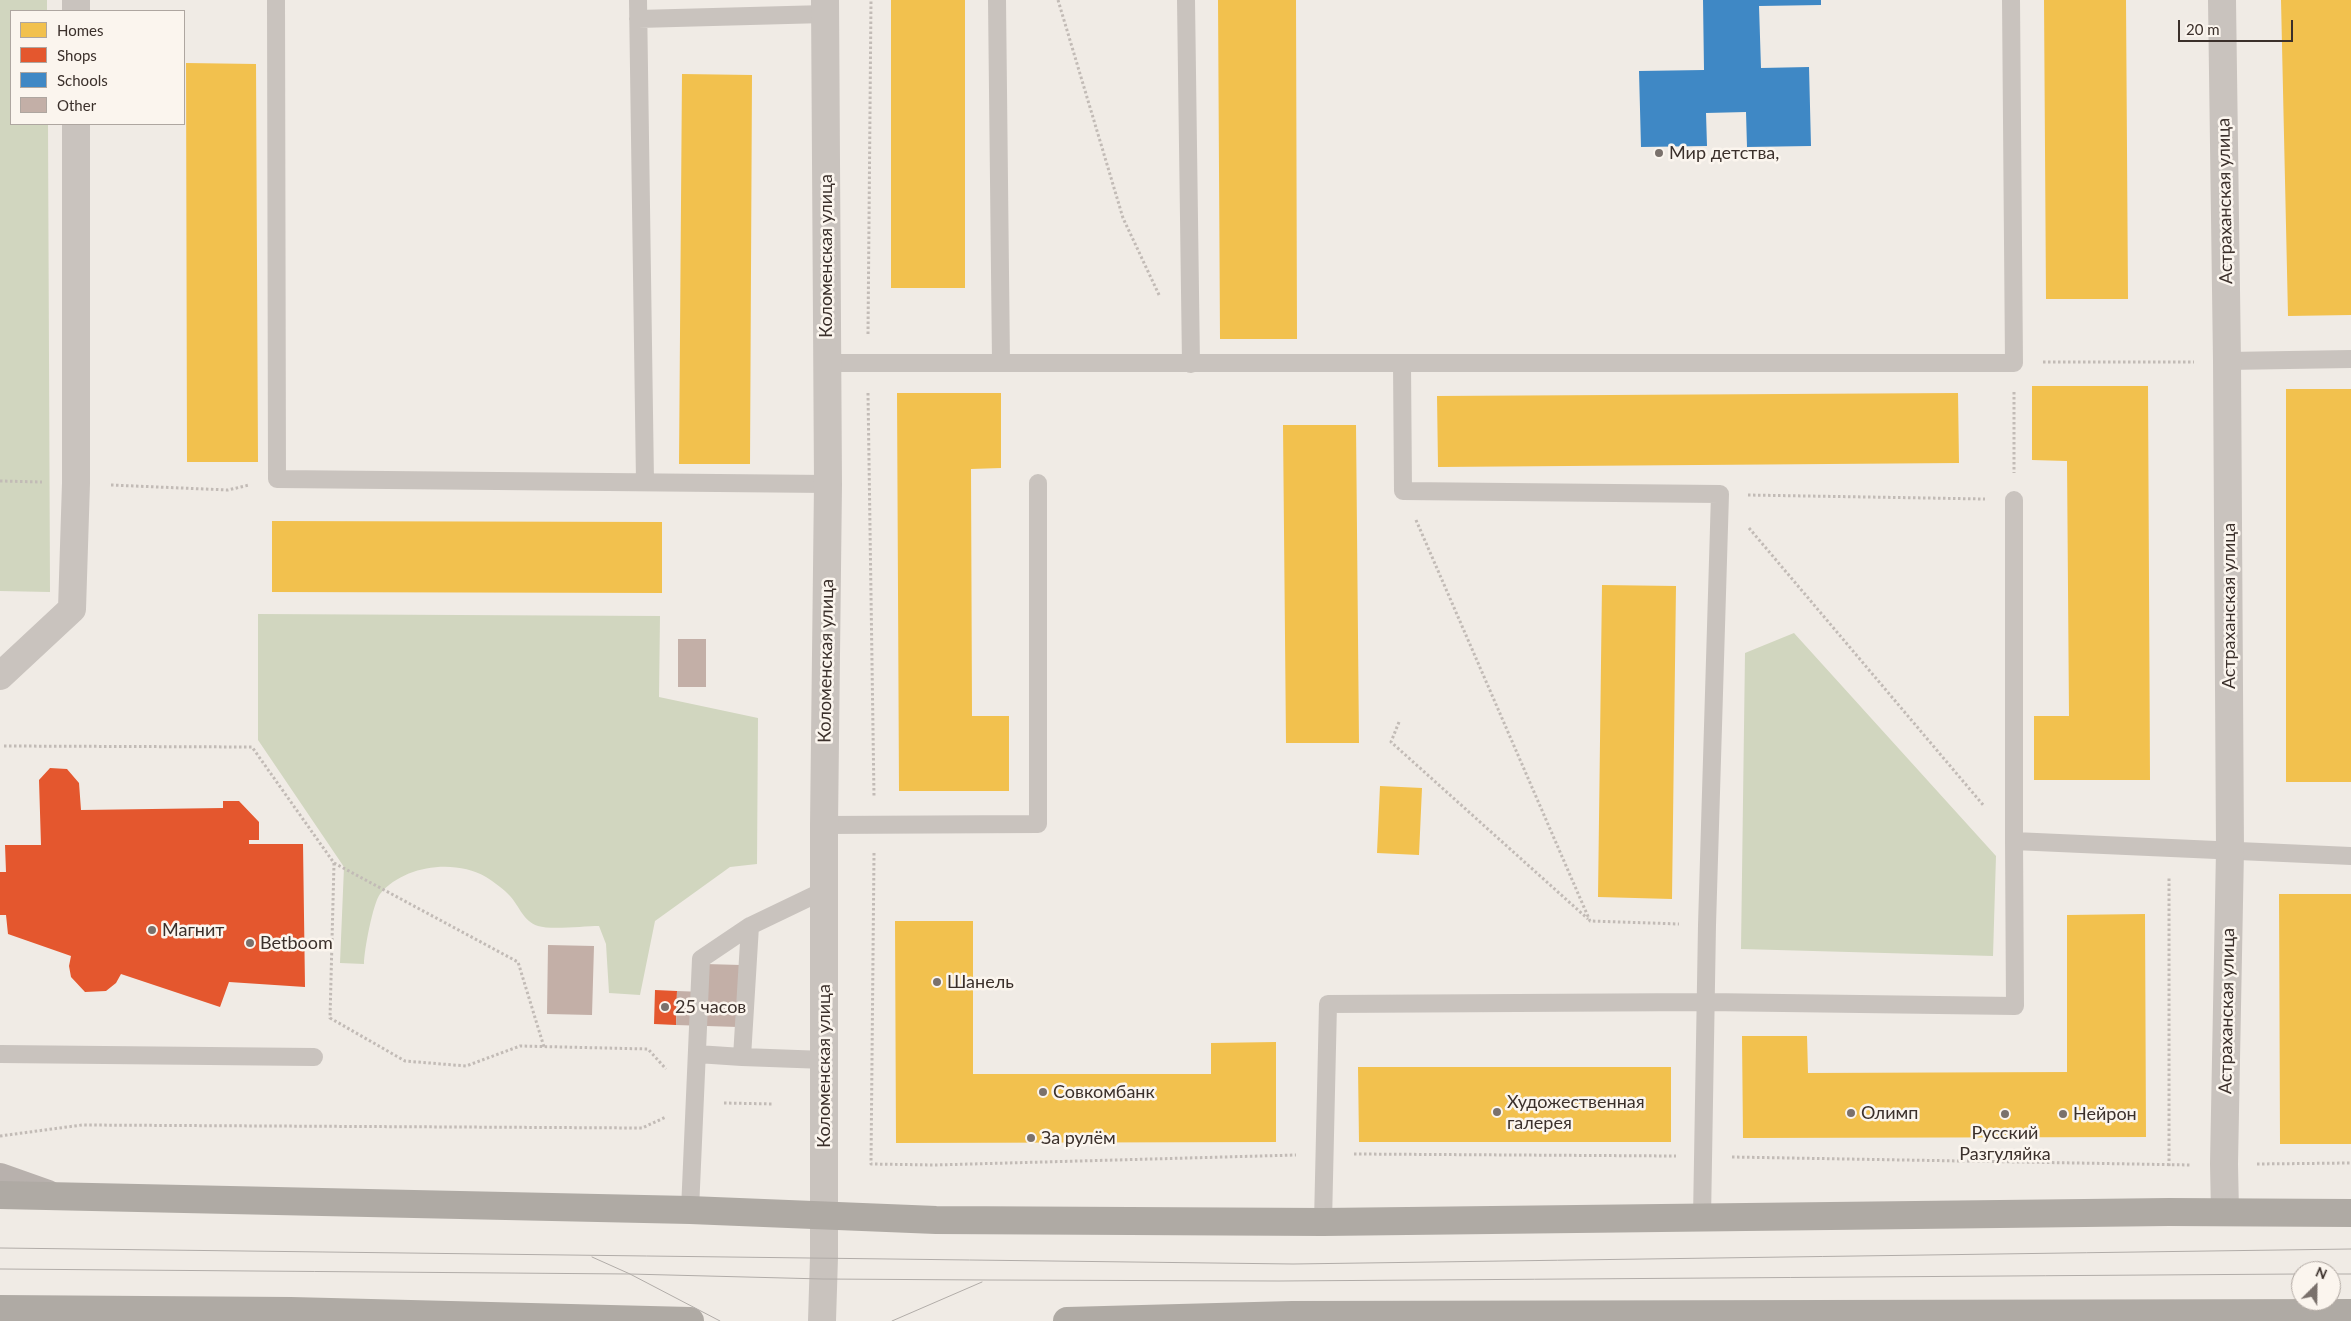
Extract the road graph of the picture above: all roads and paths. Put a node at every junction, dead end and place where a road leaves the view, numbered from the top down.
1 (276, 0) edge
2 (638, 0) edge
3 (871, 0) edge
4 (997, 0) edge
5 (1058, 0) edge
6 (1186, 0) edge
7 (2011, 0) edge
8 (2222, 0) edge
9 (825, 7) edge
10 (638, 19) junction
11 (76, 125) edge
12 (1163, 304) dead end
13 (2351, 359) edge
14 (2227, 361) junction
15 (1001, 362) junction
16 (826, 363) junction
17 (2014, 363) junction
18 (867, 364) junction
19 (1191, 364) junction
20 (1402, 364) junction
21 (277, 478) junction
22 (0, 480) edge
23 (645, 481) junction
24 (76, 483) junction
25 (1038, 483) dead end
26 (828, 484) junction
27 (1403, 491) junction
28 (1720, 494) junction
29 (2014, 500) junction
30 (0, 676) edge
31 (1399, 722) dead end
32 (4, 746) dead end
33 (824, 825) junction
34 (874, 826) junction
35 (2014, 841) junction
36 (2169, 847) junction
37 (2230, 850) junction
38 (2351, 856) edge
39 (334, 863) junction
40 (825, 890) junction
41 (1590, 921) junction
42 (1708, 925) junction
43 (750, 926) junction
44 (1706, 1002) junction
45 (544, 1047) junction
46 (0, 1054) edge
47 (697, 1054) junction
48 (314, 1057) dead end
49 (742, 1057) junction
50 (825, 1060) junction
51 (696, 1103) junction
52 (773, 1104) dead end
53 (0, 1136) edge
54 (1325, 1154) junction
55 (1702, 1156) junction
56 (2224, 1164) junction
57 (2351, 1164) edge
58 (0, 1176) edge
59 (0, 1195) edge
60 (52, 1195) junction
61 (690, 1210) junction
62 (2226, 1212) junction
63 (2351, 1213) edge
64 (824, 1214) junction
65 (1702, 1219) junction
66 (1323, 1222) junction
67 (0, 1309) edge
68 (2351, 1313) edge
69 (291, 1316) edge
70 (1734, 1317) edge
71 (2226, 1318) edge
72 (690, 1321) edge
73 (822, 1321) edge
74 (1067, 1321) edge

1 - 21 lane
2 - 10 lane
3 - 18 path
4 - 15 lane
5 - 12 path
6 - 19 lane
7 - 17 lane
8 - 14 street, Астраханская улица
9 - 10 lane
9 - 16 street, Коломенская улица
10 - 23 lane
11 - 24 street
13 - 14 lane
14 - 17 path
14 - 37 street, Астраханская улица
15 - 18 lane
15 - 19 lane
16 - 18 lane
16 - 26 street, Коломенская улица
17 - 20 lane
17 - 29 path
18 - 34 path
19 - 20 lane
20 - 27 lane
21 - 23 lane
21 - 24 path
22 - 24 path
23 - 26 lane
24 - 30 street
25 - 34 lane
26 - 33 street, Коломенская улица
27 - 28 lane
27 - 41 path
28 - 29 path
28 - 35 path
28 - 42 lane
29 - 35 lane
31 - 41 path
32 - 39 path
33 - 34 lane
33 - 40 street, Коломенская улица
34 - 54 path
35 - 36 lane
35 - 44 lane
36 - 37 lane
36 - 55 path
37 - 38 lane
37 - 56 street, Астраханская улица
39 - 45 path
39 - 45 path
40 - 43 lane
40 - 50 street, Коломенская улица
41 - 42 path
42 - 44 lane
43 - 47 lane
43 - 49 lane
44 - 54 lane
44 - 55 lane
45 - 51 path
46 - 48 lane
47 - 49 lane
47 - 51 lane
49 - 50 lane
50 - 64 street, Коломенская улица
51 - 52 path
51 - 53 path
51 - 61 lane
54 - 55 path
54 - 66 lane
55 - 65 lane
56 - 57 path
56 - 62 street, Астраханская улица
58 - 60 main road
59 - 60 highway
60 - 61 highway
61 - 64 highway
62 - 63 highway
62 - 65 highway
64 - 66 highway
64 - 73 street, Коломенская улица
65 - 66 highway
67 - 69 highway
68 - 71 highway
69 - 72 highway
70 - 71 highway
70 - 74 highway

